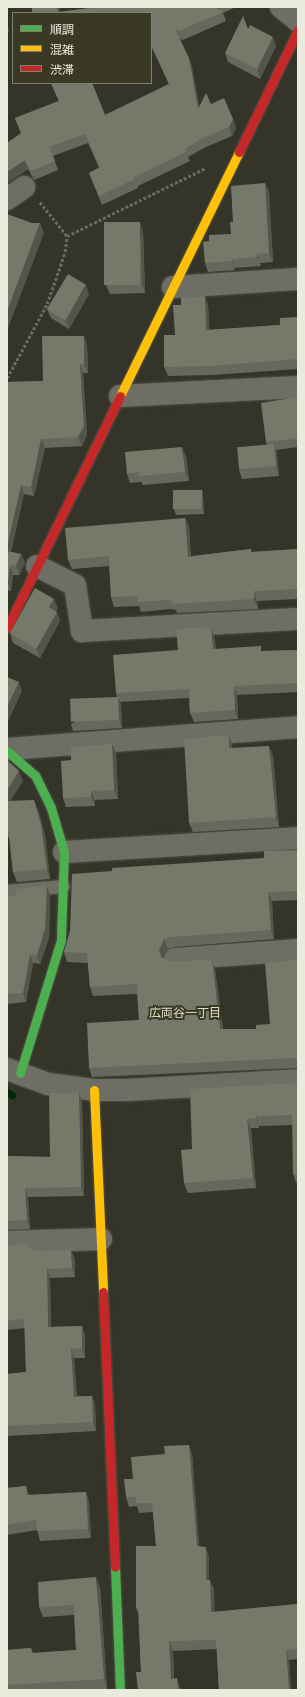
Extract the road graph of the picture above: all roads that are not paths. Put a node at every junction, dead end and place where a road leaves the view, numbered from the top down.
1 (281, 7) edge
2 (298, 21) edge
3 (298, 30) edge
4 (298, 279) edge
5 (173, 287) junction
6 (298, 387) edge
7 (120, 396) junction
8 (37, 566) junction
9 (298, 619) edge
10 (7, 628) edge
11 (298, 726) edge
12 (7, 750) edge
13 (298, 838) edge
14 (64, 852) junction
15 (63, 886) junction
16 (7, 891) edge
17 (298, 950) edge
18 (175, 959) dead end
19 (11, 1073) edge
20 (298, 1080) edge
21 (94, 1090) junction
22 (101, 1239) junction
23 (7, 1242) edge
24 (120, 1690) edge

1 - 2 street
3 - 5 street
4 - 5 street
5 - 7 street
6 - 7 street
7 - 8 street
8 - 9 street
8 - 10 street
11 - 12 street
12 - 14 street
13 - 14 street
14 - 15 street
15 - 16 lane
15 - 19 street
17 - 18 street
19 - 21 street
20 - 21 street
21 - 22 street
22 - 23 street
22 - 24 street

